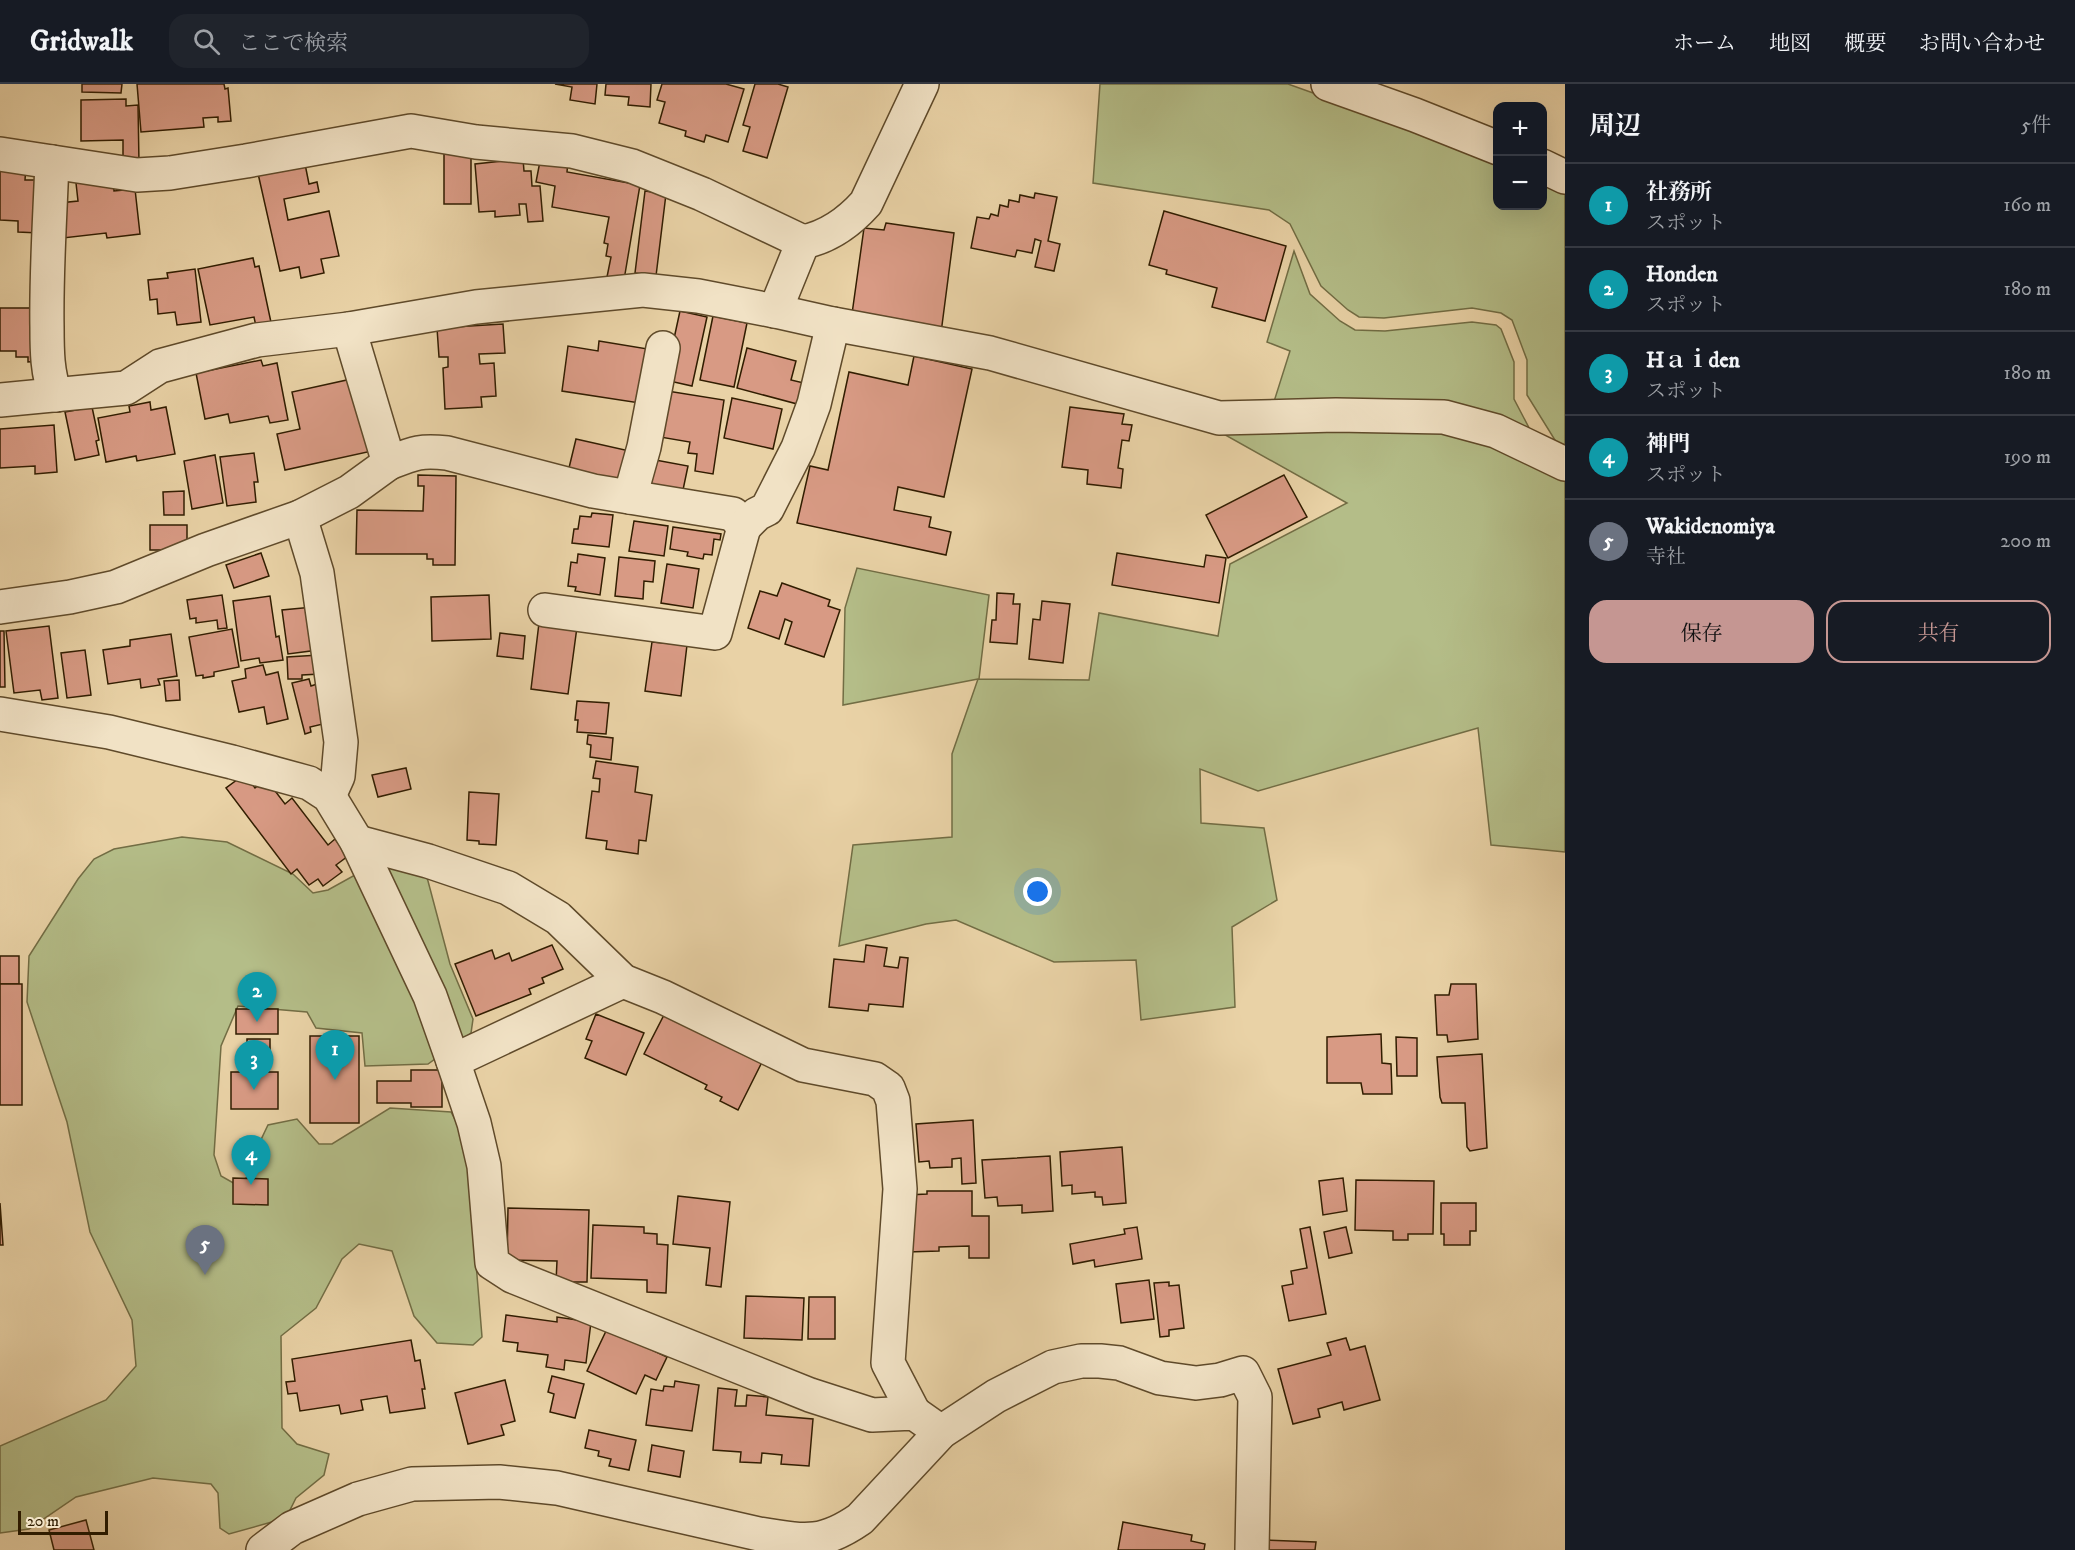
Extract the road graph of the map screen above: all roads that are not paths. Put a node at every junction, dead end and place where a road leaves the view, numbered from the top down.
1 (922, 84) edge
2 (1328, 84) edge
3 (1493, 146) edge
4 (0, 154) edge
5 (52, 162) junction
6 (1547, 168) edge
7 (1565, 177) edge
8 (803, 242) junction
9 (775, 311) junction
10 (833, 324) junction
11 (350, 329) junction
12 (663, 348) dead end
13 (56, 395) junction
14 (0, 400) edge
15 (389, 463) junction
16 (1565, 465) edge
17 (630, 497) junction
18 (300, 517) junction
19 (744, 527) junction
20 (0, 607) edge
21 (545, 610) dead end
22 (0, 714) edge
23 (329, 796) junction
24 (357, 842) junction
25 (623, 981) junction
26 (453, 1061) junction
27 (914, 1413) junction
28 (941, 1432) junction
29 (263, 1550) edge
30 (1251, 1550) edge

1 - 8 street
2 - 3 street
4 - 5 street
5 - 8 street
5 - 13 street
6 - 7 street
8 - 9 street
9 - 10 street
9 - 11 street
10 - 16 street
10 - 19 street
11 - 13 street
11 - 15 street
12 - 17 street
13 - 14 street
15 - 17 street
15 - 18 street
17 - 19 street
18 - 20 street
18 - 23 street
19 - 21 street
22 - 23 street
23 - 24 street
24 - 25 street
24 - 26 street
25 - 26 street
25 - 27 street
26 - 27 street
27 - 28 street
28 - 29 street
28 - 30 street

